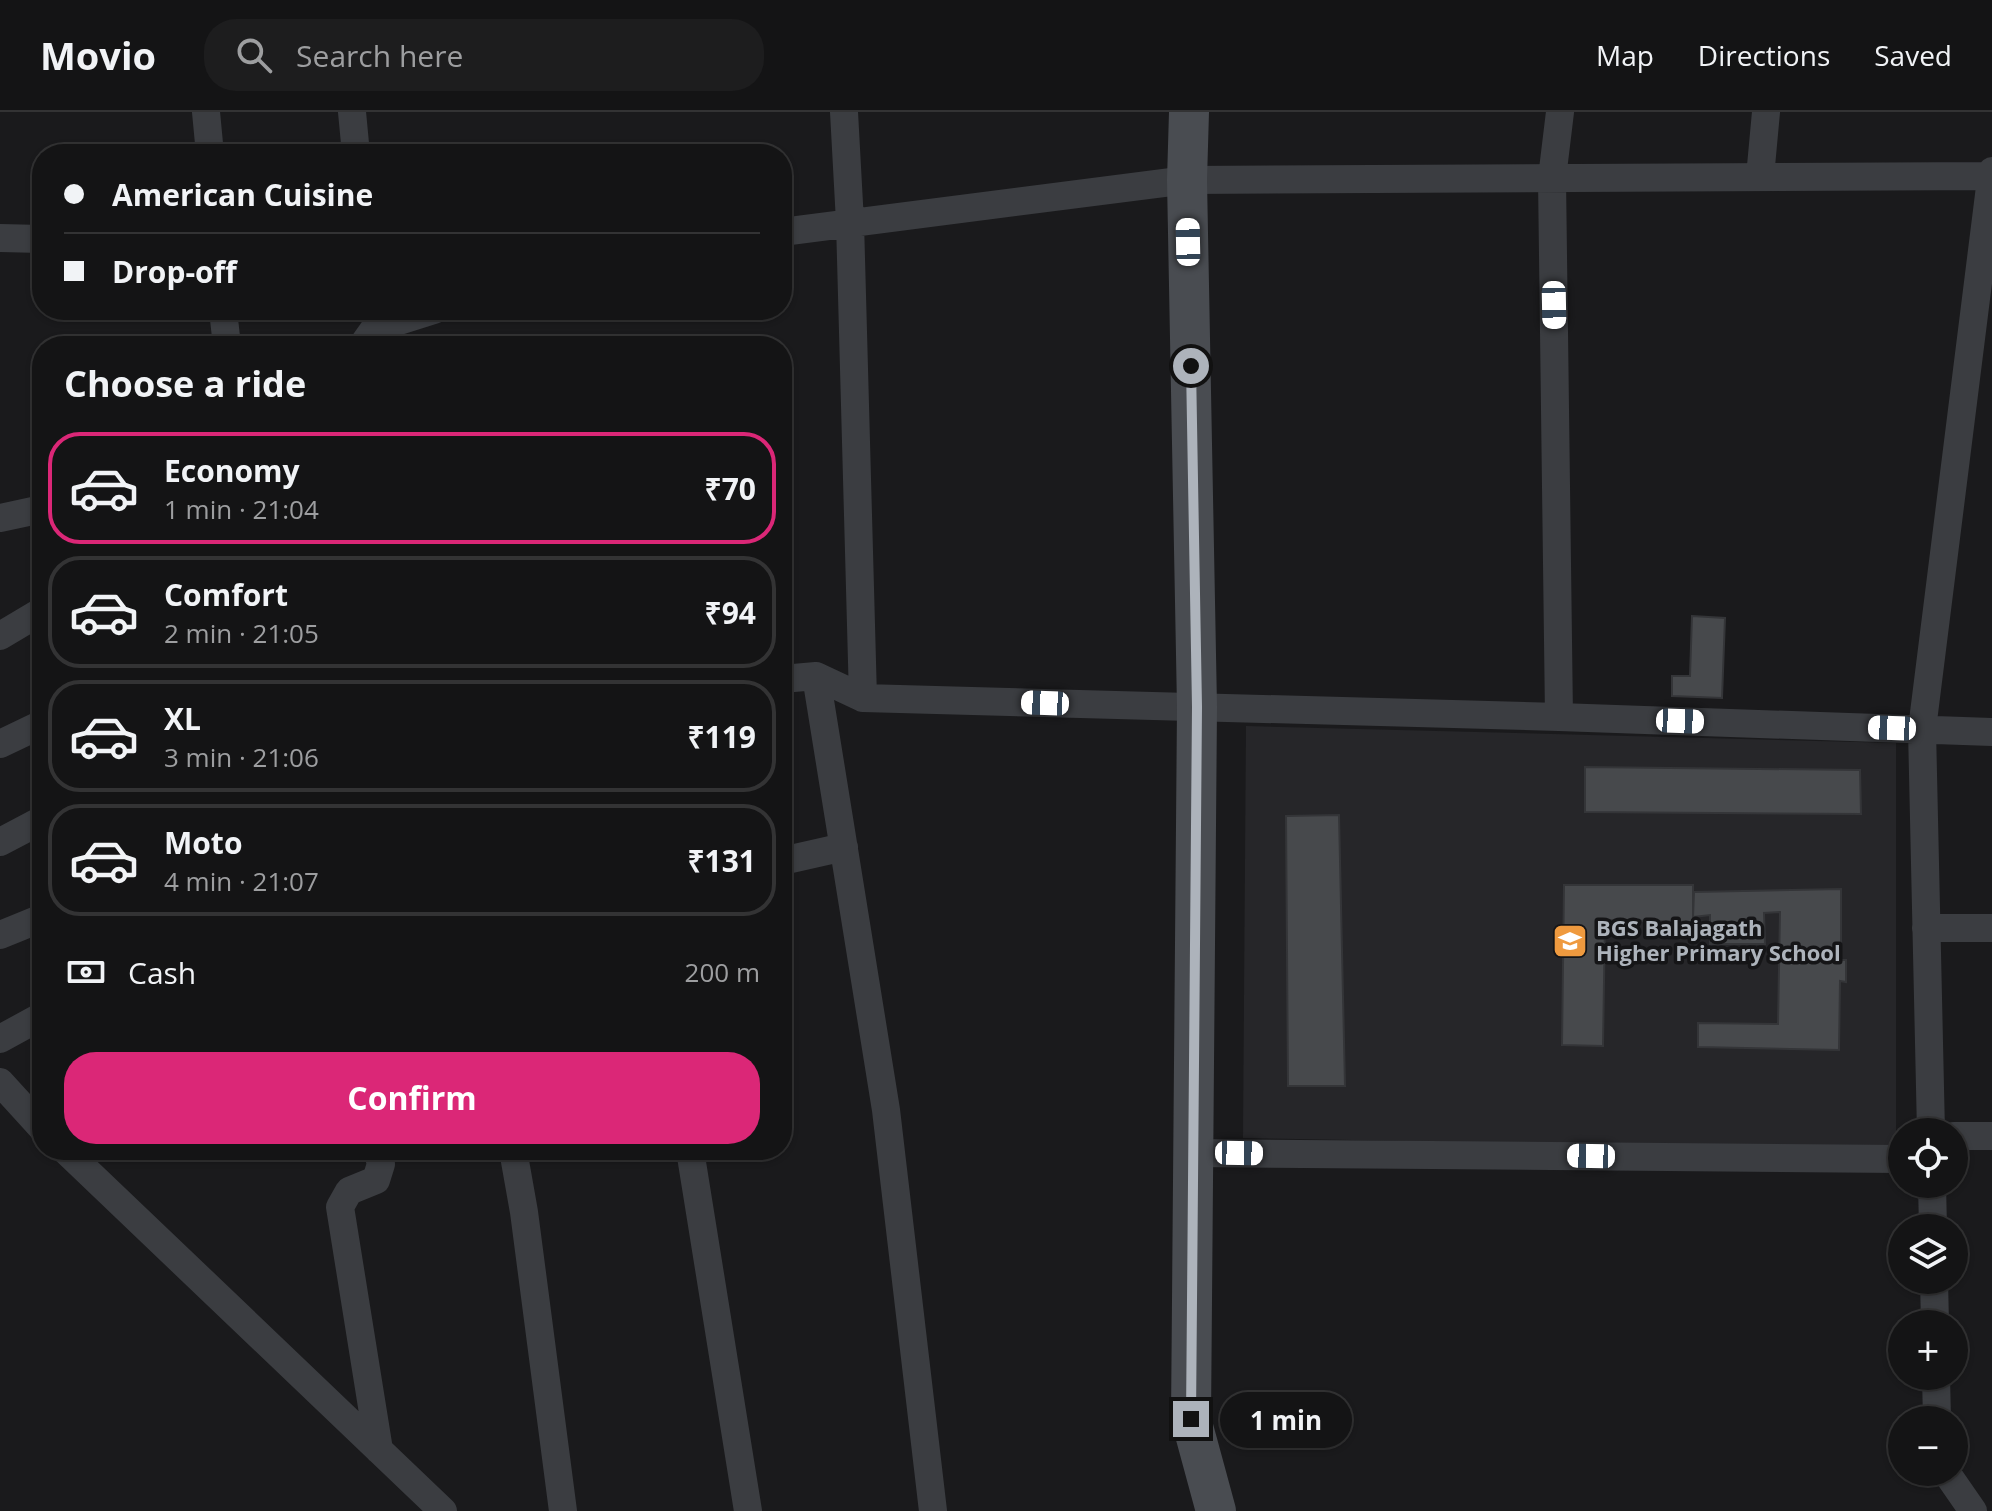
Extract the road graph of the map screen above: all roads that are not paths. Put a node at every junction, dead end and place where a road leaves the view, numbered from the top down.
1 (206, 112) edge
2 (352, 112) edge
3 (844, 112) edge
4 (1189, 112) edge
5 (1560, 112) edge
6 (1766, 112) edge
7 (209, 144) edge
8 (355, 144) edge
9 (1992, 174) edge
10 (1760, 177) junction
11 (1552, 178) junction
12 (1187, 180) junction
13 (850, 222) junction
14 (792, 231) edge
15 (0, 238) edge
16 (32, 239) edge
17 (407, 320) edge
18 (372, 333) edge
19 (32, 511) edge
20 (0, 518) edge
21 (32, 617) edge
22 (0, 636) edge
23 (816, 676) junction
24 (792, 678) edge
25 (863, 698) junction
26 (1197, 707) junction
27 (1559, 717) junction
28 (32, 729) edge
29 (1922, 729) junction
30 (1992, 732) edge
31 (0, 744) edge
32 (32, 825) edge
33 (0, 842) edge
34 (844, 847) junction
35 (792, 859) edge
36 (32, 922) edge
37 (1926, 928) junction
38 (1992, 928) edge
39 (0, 935) edge
40 (32, 1021) edge
41 (0, 1039) edge
42 (0, 1082) edge
43 (32, 1117) edge
44 (1931, 1118) edge
45 (1968, 1136) edge
46 (1992, 1136) edge
47 (1193, 1153) junction
48 (1888, 1159) edge
49 (75, 1160) edge
50 (380, 1160) edge
51 (515, 1160) edge
52 (692, 1160) edge
53 (379, 1450) junction
54 (1956, 1486) edge
55 (443, 1511) edge
56 (563, 1511) edge
57 (748, 1511) edge
58 (933, 1511) edge
59 (1216, 1511) edge
60 (1973, 1511) edge

1 - 7 street
2 - 8 street
3 - 13 street
4 - 12 main road
5 - 11 street
6 - 10 street
9 - 10 street
9 - 29 street
10 - 11 street
11 - 12 street
11 - 27 street
12 - 13 street
12 - 26 main road
13 - 14 street
13 - 25 street
15 - 16 street
17 - 18 street
19 - 20 street
21 - 22 street
23 - 24 street
23 - 25 street
23 - 34 street
25 - 26 street
26 - 27 street
26 - 47 main road
27 - 29 street
28 - 31 street
29 - 30 street
29 - 37 street
32 - 33 street
34 - 35 street
34 - 58 street
36 - 39 street
37 - 38 street
37 - 44 street
40 - 41 street
42 - 43 street
45 - 46 street
47 - 48 street
47 - 59 main road
49 - 53 street
50 - 53 street
51 - 56 street
52 - 57 street
53 - 55 street
54 - 60 street

